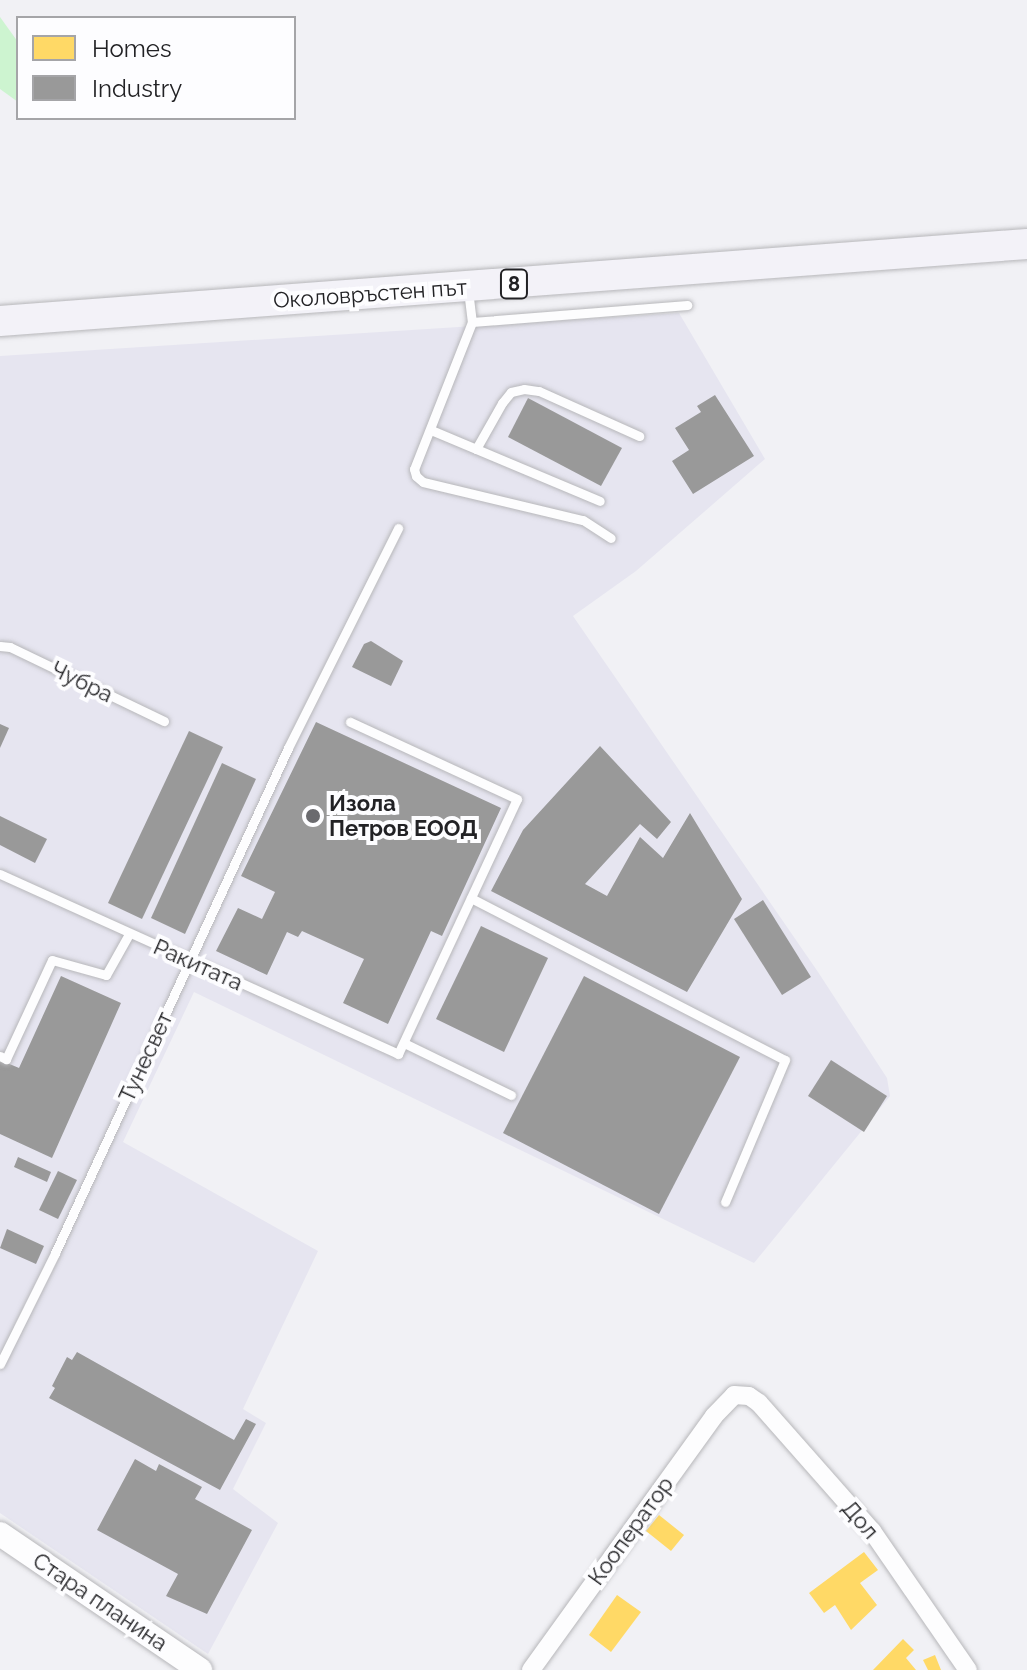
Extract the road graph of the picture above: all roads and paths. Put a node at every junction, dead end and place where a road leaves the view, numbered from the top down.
1 (1027, 244) edge
2 (468, 287) junction
3 (687, 305) dead end
4 (0, 321) edge
5 (472, 322) junction
6 (431, 430) junction
7 (639, 436) dead end
8 (476, 449) junction
9 (600, 501) dead end
10 (398, 528) dead end
11 (611, 538) dead end
12 (0, 645) edge
13 (164, 721) dead end
14 (350, 722) dead end
15 (0, 874) edge
16 (471, 898) junction
17 (129, 934) junction
18 (190, 962) junction
19 (404, 1043) junction
20 (0, 1056) edge
21 (511, 1095) dead end
22 (725, 1202) dead end
23 (0, 1364) edge
24 (734, 1395) joint
25 (0, 1534) edge
26 (965, 1669) edge
27 (200, 1670) edge
28 (531, 1670) edge

1 - 2 main road, Околовръстен път / 8
2 - 4 main road, Околовръстен път / 8
2 - 5 lane
3 - 5 lane
5 - 6 lane
6 - 8 lane
6 - 11 lane
7 - 8 lane
8 - 9 lane
10 - 18 lane, Тунесвет
12 - 13 lane, Чубра
14 - 16 lane
15 - 17 lane, Ракитата
16 - 19 lane
16 - 22 lane
17 - 18 lane, Ракитата
17 - 20 lane
18 - 19 lane, Ракитата
18 - 23 lane, Тунесвет
19 - 21 lane
24 - 26 street, Дол
24 - 28 street, Кооператор
25 - 27 street, Стара планина

